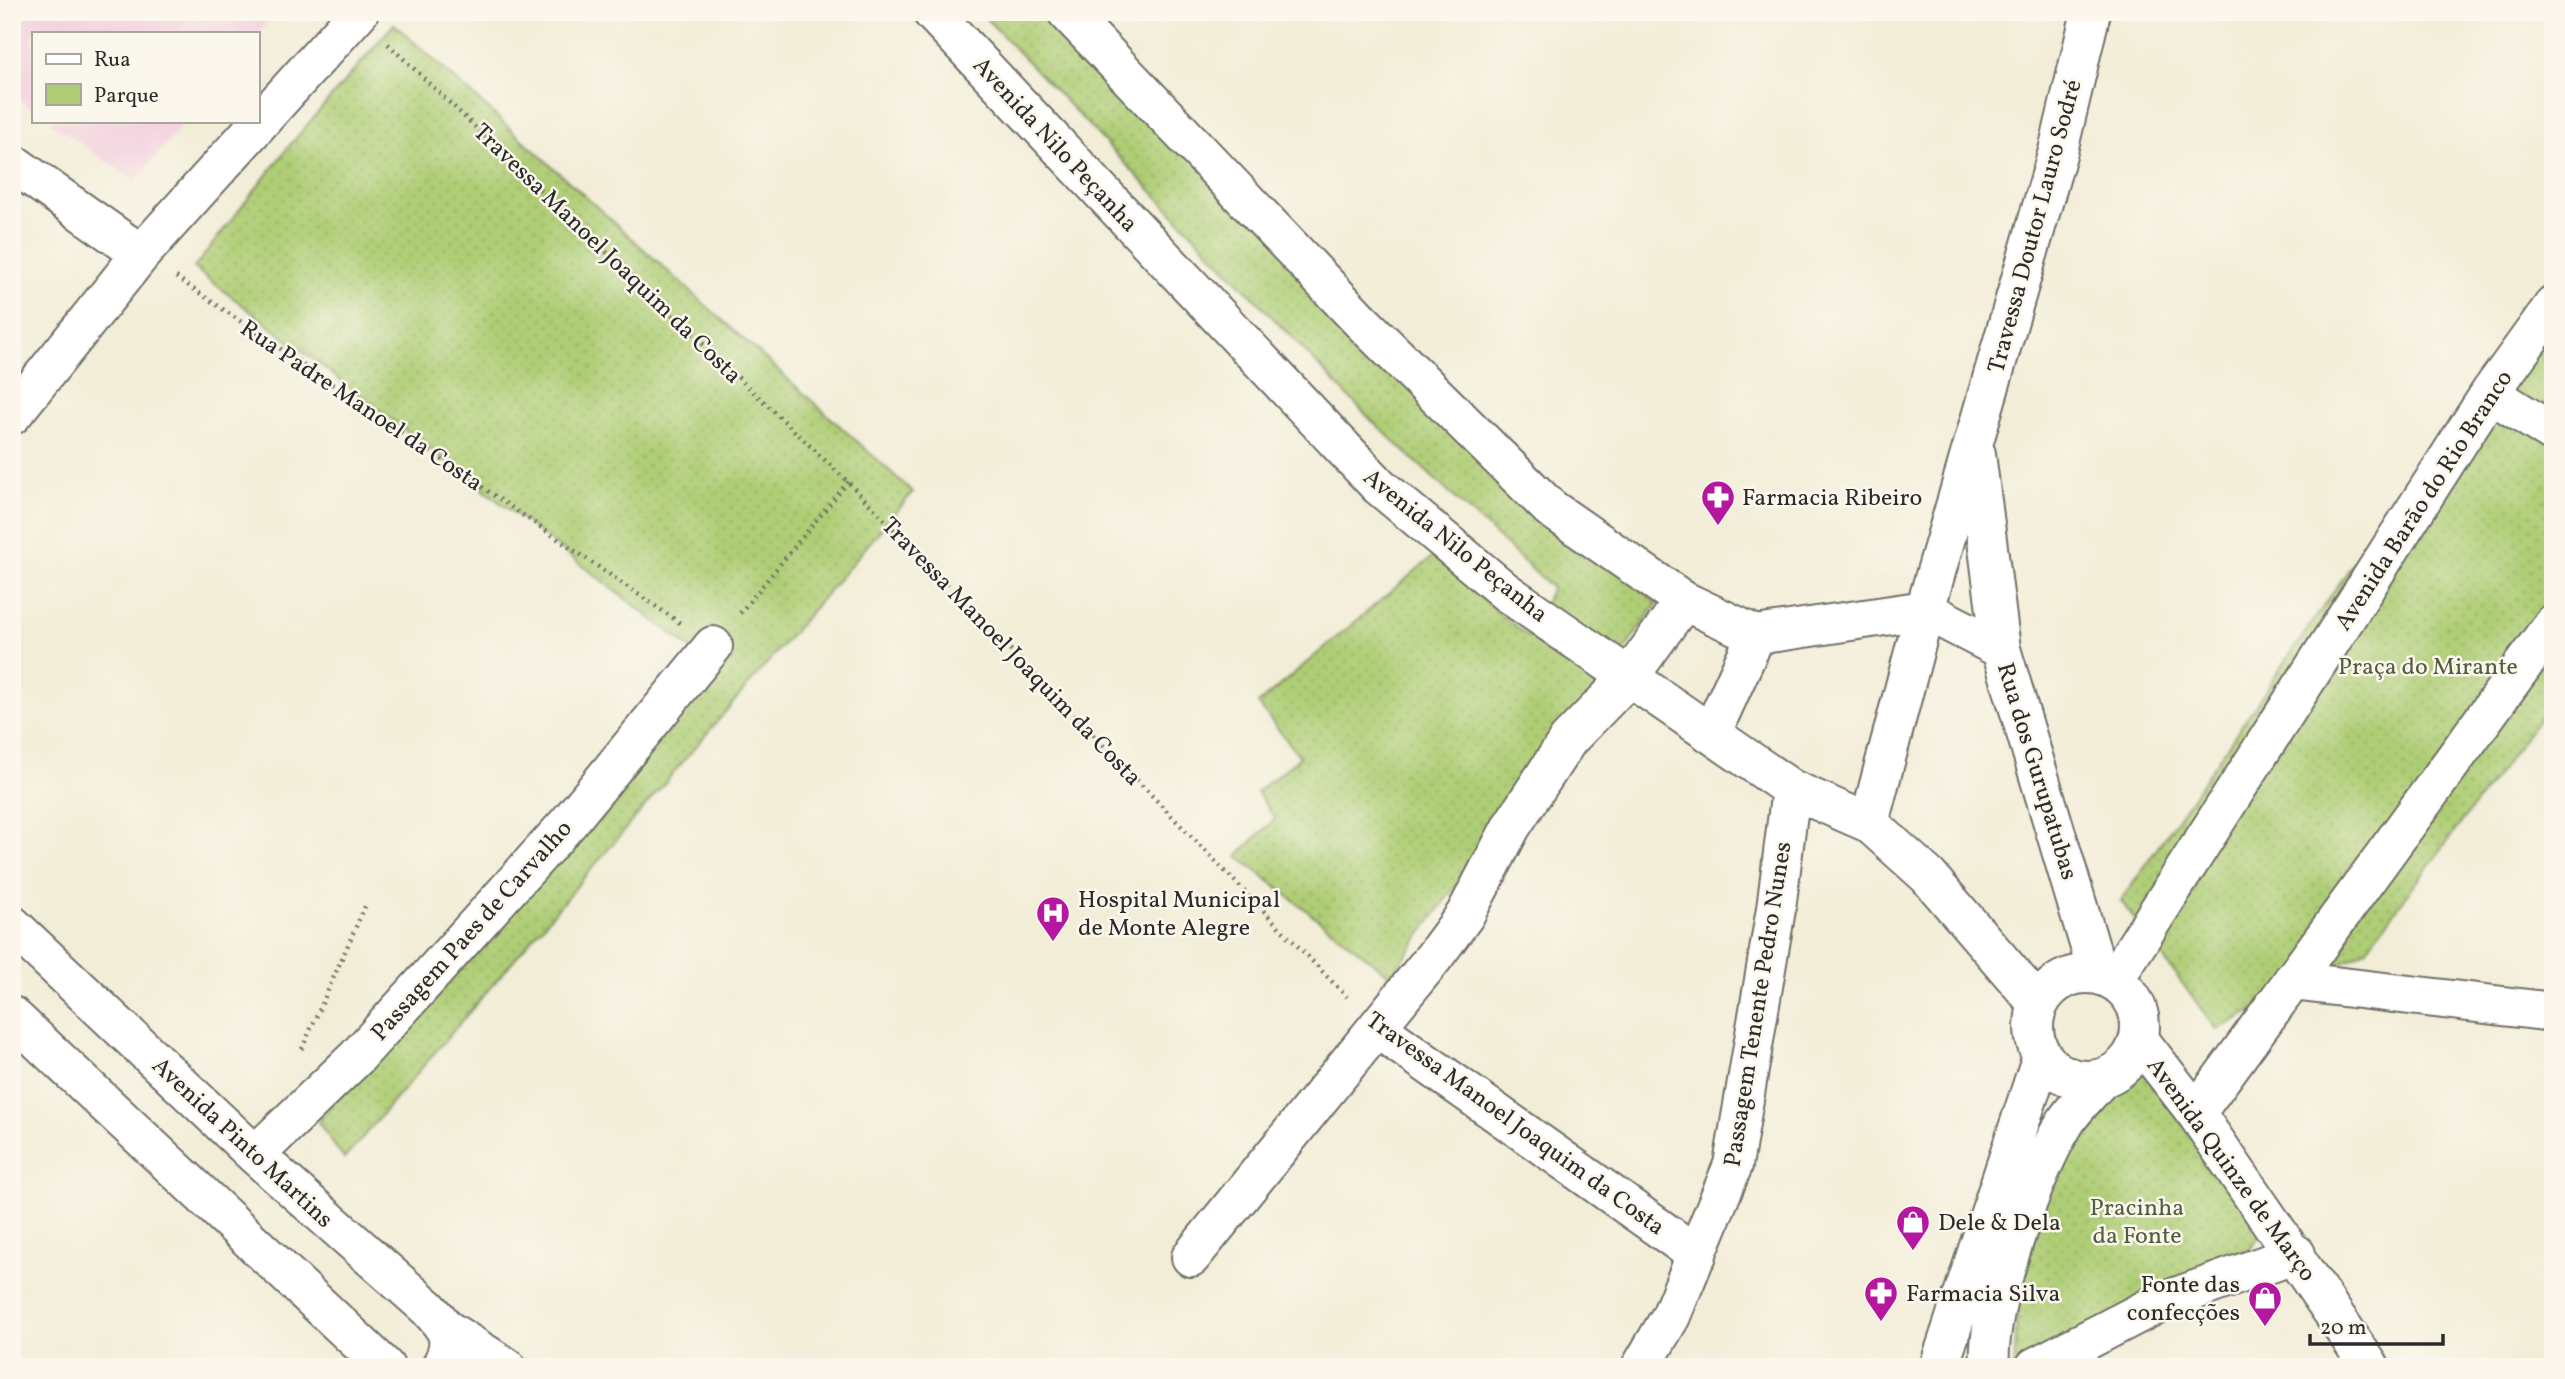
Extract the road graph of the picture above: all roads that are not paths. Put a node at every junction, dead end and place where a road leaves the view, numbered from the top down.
1 (932, 12) edge
2 (1067, 12) edge
3 (2091, 12) edge
4 (356, 13) edge
5 (259, 122) edge
6 (259, 122) edge
7 (12, 163) edge
8 (141, 254) junction
9 (2553, 306) edge
10 (2490, 393) junction
11 (12, 415) edge
12 (2553, 433) edge
13 (1974, 438) junction
14 (1684, 601) junction
15 (1925, 610) junction
16 (2553, 624) edge
17 (1756, 635) junction
18 (713, 646) road end
19 (2001, 649) junction
20 (1629, 677) junction
21 (1711, 734) junction
22 (1791, 789) junction
23 (1870, 823) junction
24 (12, 925) edge
25 (2106, 977) junction
26 (2292, 981) junction
27 (2038, 1004) junction
28 (2553, 1012) edge
29 (12, 1016) edge
30 (1378, 1029) junction
31 (2140, 1041) junction
32 (2042, 1056) junction
33 (2101, 1079) junction
34 (2196, 1113) junction
35 (255, 1155) junction
36 (2296, 1254) junction
37 (1698, 1255) junction
38 (1191, 1257) dead end
39 (446, 1329) junction
40 (385, 1367) edge
41 (441, 1367) edge
42 (506, 1367) edge
43 (1641, 1367) edge
44 (1939, 1367) edge
45 (1990, 1367) edge
46 (2035, 1367) edge
47 (2370, 1367) edge

1 - 20 street, Avenida Nilo Peçanha
2 - 14 street
3 - 13 street, Travessa Doutor Lauro Sodré
4 - 5 street
6 - 8 street
7 - 8 street
8 - 11 street
9 - 10 street, Avenida Barão do Rio Branco
10 - 12 street
10 - 25 street, Avenida Barão do Rio Branco
13 - 15 street, Travessa Doutor Lauro Sodré
13 - 19 street, Travessa Doutor Lauro Sodré
14 - 17 street
14 - 20 street
15 - 17 street
15 - 19 street, Rua dos Gurupatubas
15 - 23 street, Travessa Doutor Lauro Sodré
16 - 26 street
17 - 21 street
18 - 35 street, Passagem Paes de Carvalho
19 - 25 street, Rua dos Gurupatubas
20 - 21 street, Avenida Nilo Peçanha
20 - 30 street
21 - 22 street, Avenida Nilo Peçanha
22 - 23 street, Avenida Nilo Peçanha
22 - 37 street, Passagem Tenente Pedro Nunes
23 - 27 street, Avenida Nilo Peçanha
24 - 35 street, Avenida Pinto Martins
25 - 27 street
25 - 31 street
26 - 28 street
26 - 34 street
27 - 32 street
29 - 40 street
30 - 37 street, Travessa Manoel Joaquim da Costa
30 - 38 street
31 - 33 street
31 - 34 street, Avenida Quinze de Março
32 - 33 street
32 - 44 street
33 - 45 street
34 - 36 street, Avenida Quinze de Março
35 - 39 street, Avenida Pinto Martins
36 - 46 street
36 - 47 street, Avenida Quinze de Março
37 - 43 street, Passagem Tenente Pedro Nunes
39 - 41 street
39 - 42 street, Avenida Pinto Martins

